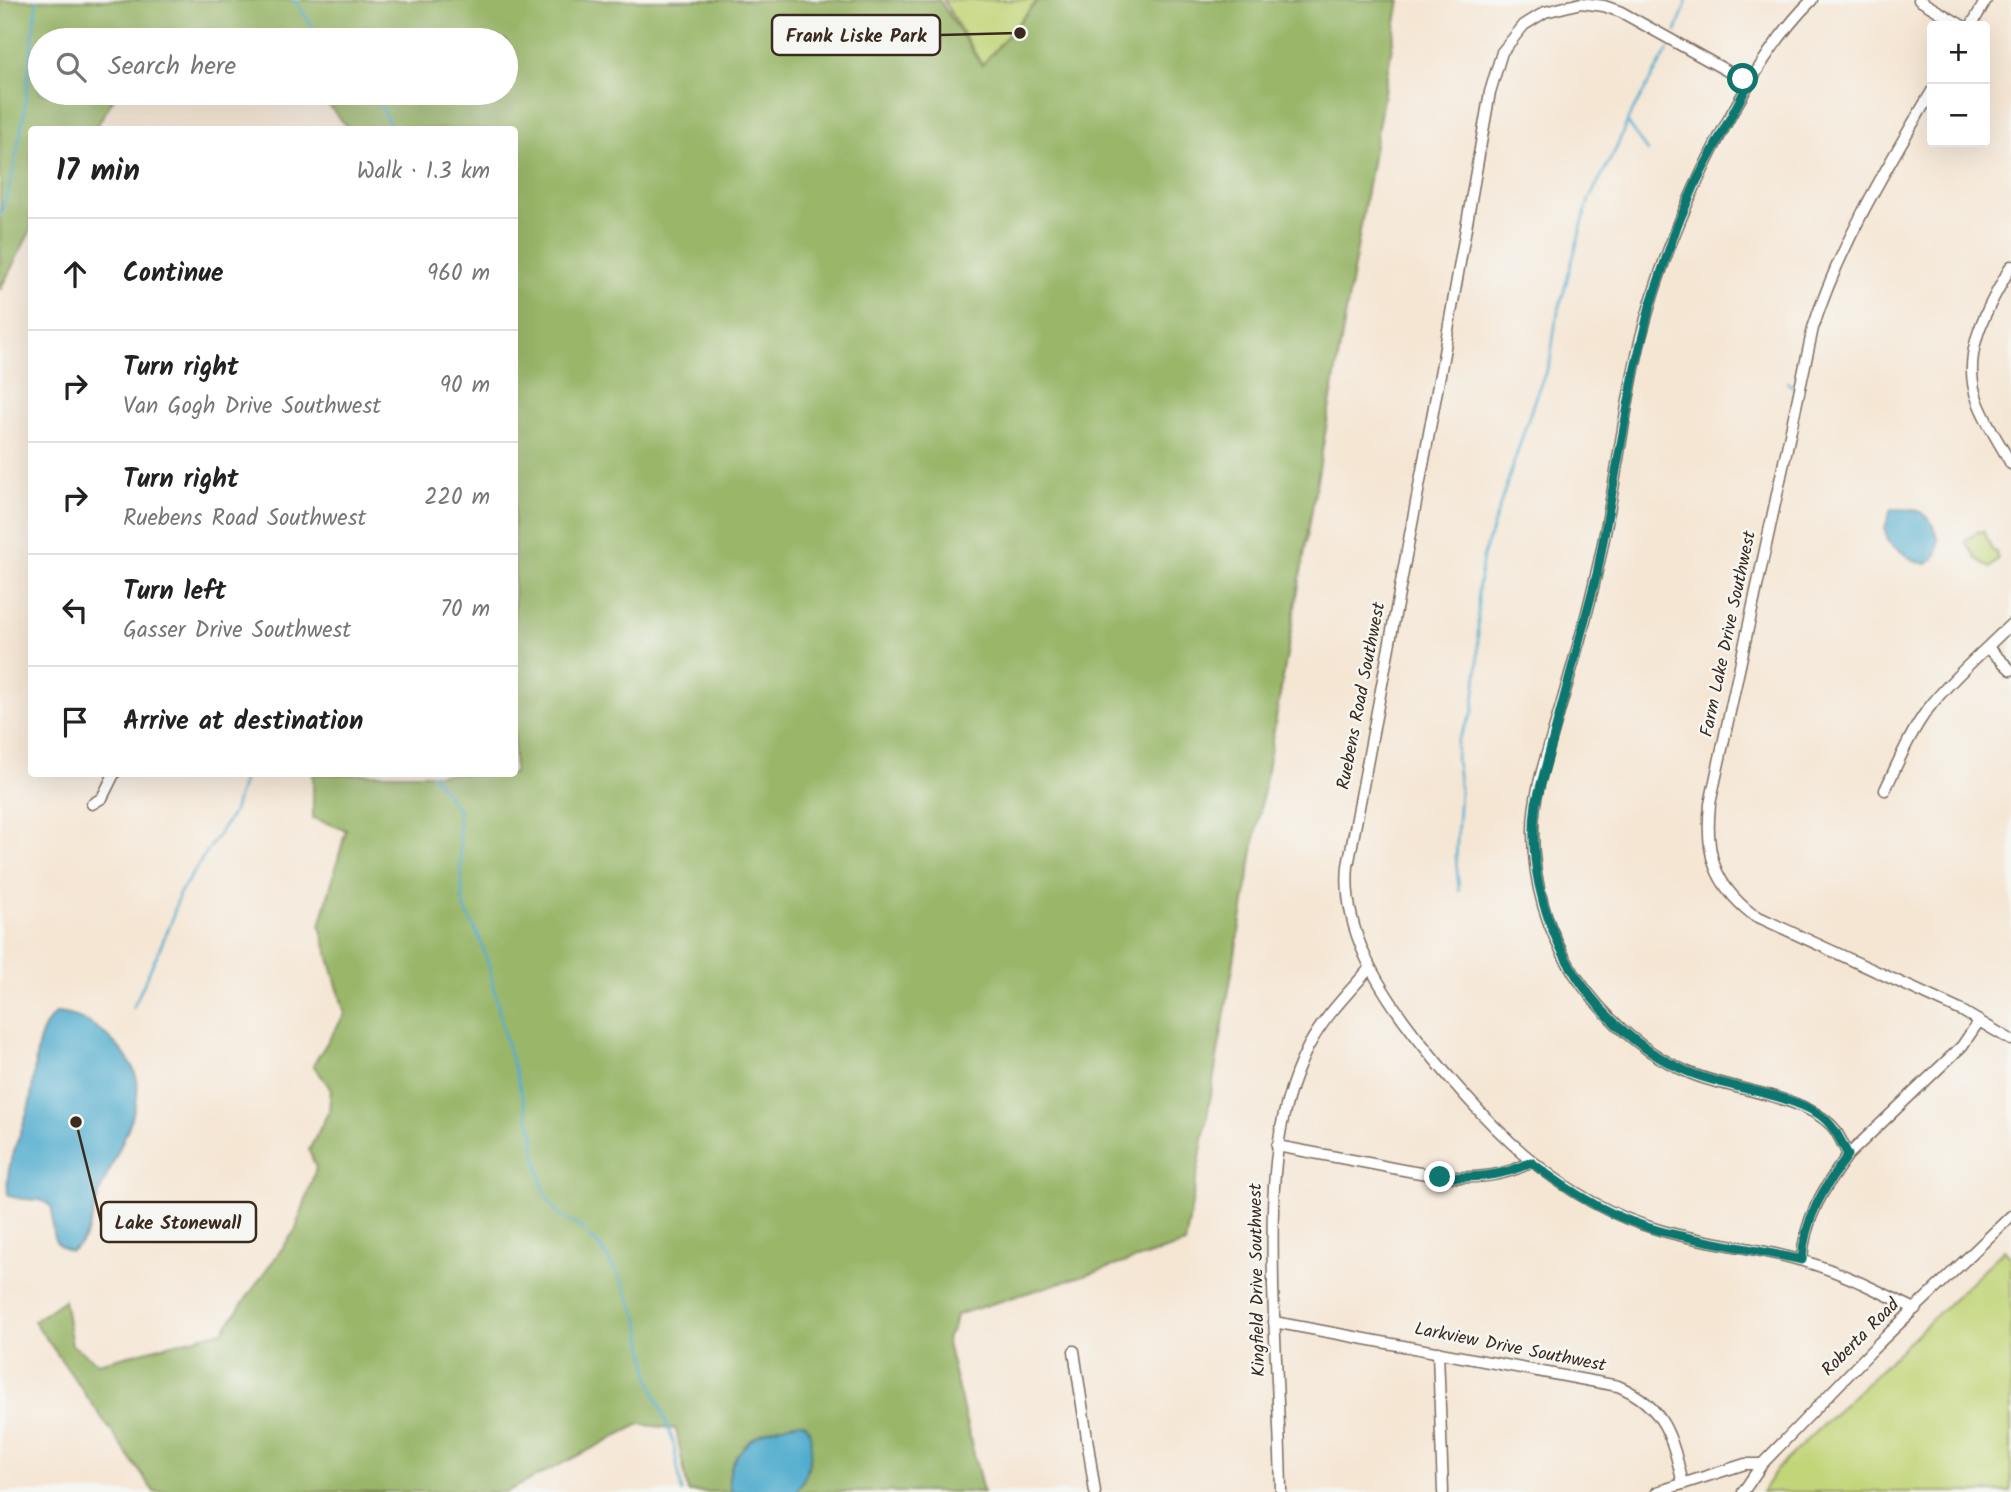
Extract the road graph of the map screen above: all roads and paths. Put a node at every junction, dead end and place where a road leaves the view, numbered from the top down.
1 (1812, 0) edge
2 (1919, 0) edge
3 (1986, 0) edge
4 (1560, 3) edge
5 (1955, 21) edge
6 (1974, 21) edge
7 (1749, 83) junction
8 (1927, 99) edge
9 (2011, 267) edge
10 (2011, 464) edge
11 (2011, 624) edge
12 (1988, 648) junction
13 (2011, 670) edge
14 (112, 777) edge
15 (1885, 790) dead end
16 (92, 804) dead end
17 (1370, 968) junction
18 (1979, 1021) junction
19 (2011, 1040) edge
20 (1278, 1146) junction
21 (1848, 1155) junction
22 (1531, 1162) junction
23 (2011, 1216) edge
24 (1802, 1260) junction
25 (1914, 1309) junction
26 (1274, 1322) junction
27 (1074, 1351) dead end
28 (1438, 1352) junction
29 (1762, 1464) junction
30 (1682, 1484) junction
31 (1095, 1492) edge
32 (1282, 1492) edge
33 (1443, 1492) edge
34 (1657, 1492) edge
35 (1743, 1492) edge

1 - 7 street
2 - 5 street
3 - 6 street
4 - 7 street, Ruebens Road Southwest
4 - 17 street, Ruebens Road Southwest
7 - 21 street
8 - 18 street, Farm Lake Drive Southwest
9 - 10 street
11 - 12 street
12 - 13 street
12 - 15 street
14 - 16 street
17 - 20 street, Kingfield Drive Southwest
17 - 22 street, Ruebens Road Southwest
18 - 19 street, Farm Lake Drive Southwest
18 - 21 street
20 - 22 street
20 - 26 street, Kingfield Drive Southwest
21 - 24 street
22 - 24 street, Ruebens Road Southwest
23 - 25 street, Roberta Road
24 - 25 street, Ruebens Road Southwest
25 - 29 street, Roberta Road
26 - 28 street, Larkview Drive Southwest
26 - 32 street, Kingfield Drive Southwest
27 - 31 street
28 - 30 street, Larkview Drive Southwest
28 - 33 street
29 - 30 street
29 - 35 street, Roberta Road
30 - 34 street

